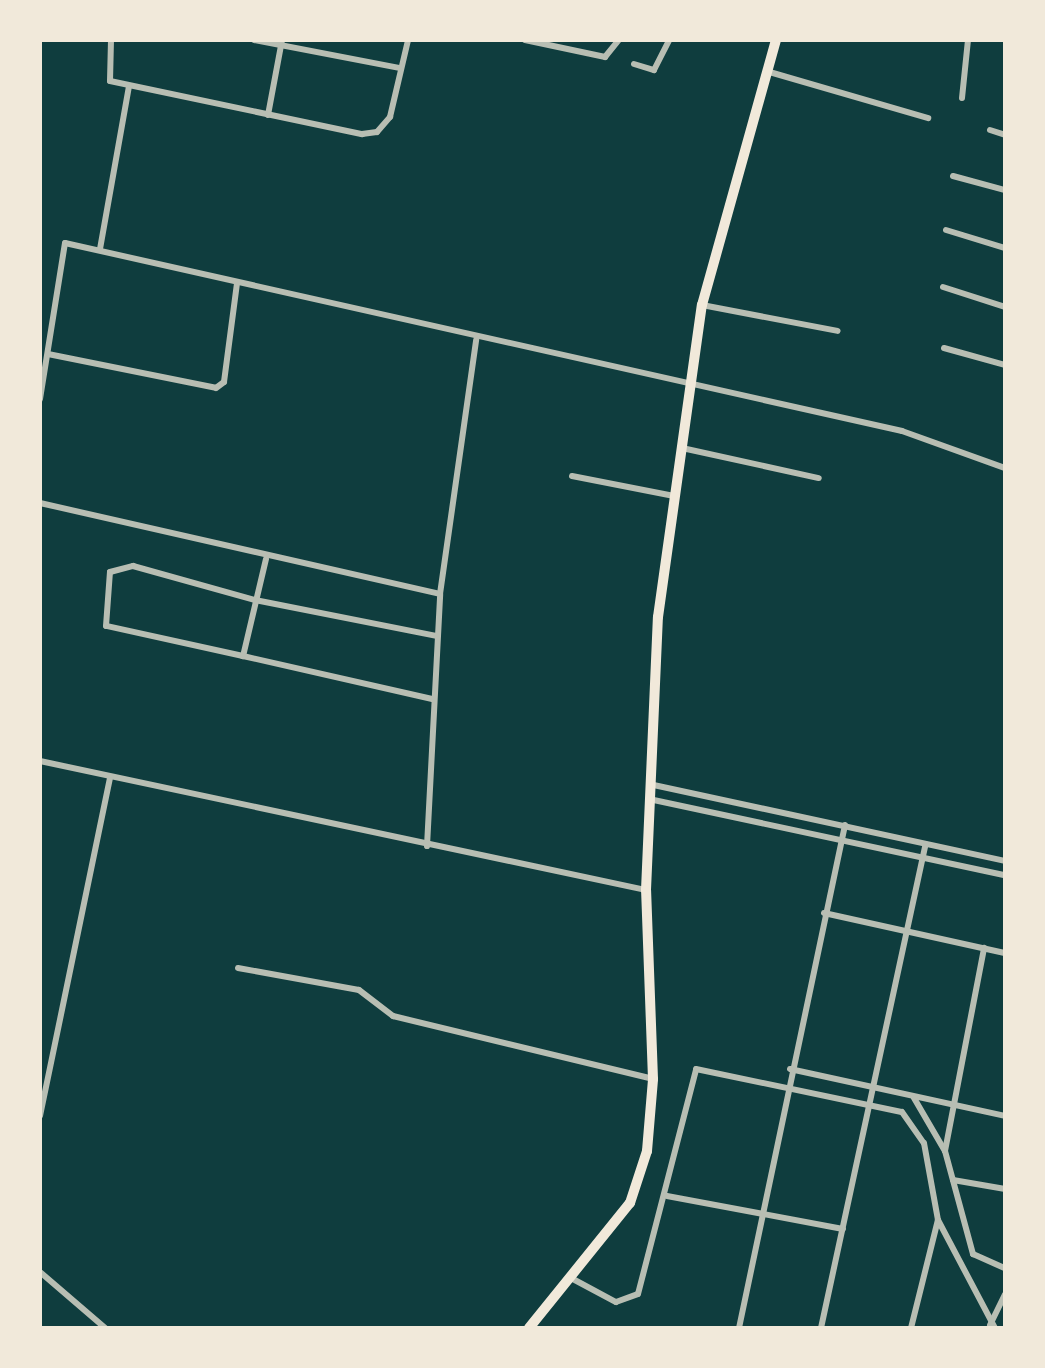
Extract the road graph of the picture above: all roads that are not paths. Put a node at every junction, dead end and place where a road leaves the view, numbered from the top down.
1 (111, 40) edge
2 (254, 40) edge
3 (408, 40) edge
4 (525, 40) edge
5 (619, 40) edge
6 (669, 40) edge
7 (776, 40) edge
8 (968, 40) edge
9 (282, 42) edge
10 (634, 64) dead end
11 (400, 68) junction
12 (766, 71) junction
13 (129, 87) junction
14 (962, 98) dead end
15 (268, 115) junction
16 (928, 118) dead end
17 (990, 130) dead end
18 (1005, 135) edge
19 (953, 176) dead end
20 (1005, 190) edge
21 (946, 230) dead end
22 (1005, 248) edge
23 (100, 249) junction
24 (237, 283) junction
25 (943, 287) dead end
26 (702, 305) junction
27 (1005, 307) edge
28 (838, 331) dead end
29 (476, 340) junction
30 (944, 348) dead end
31 (48, 354) junction
32 (1005, 365) edge
33 (686, 385) junction
34 (40, 399) edge
35 (682, 448) junction
36 (1005, 468) edge
37 (572, 476) dead end
38 (819, 478) dead end
39 (674, 496) junction
40 (40, 503) edge
41 (266, 559) junction
42 (440, 594) junction
43 (255, 600) junction
44 (437, 636) junction
45 (243, 656) junction
46 (432, 699) junction
47 (40, 761) edge
48 (110, 777) junction
49 (649, 784) junction
50 (648, 799) junction
51 (845, 825) junction
52 (841, 840) junction
53 (926, 844) junction
54 (427, 846) junction
55 (924, 858) junction
56 (1005, 861) edge
57 (1005, 875) edge
58 (646, 890) junction
59 (824, 913) junction
60 (908, 931) junction
61 (984, 948) junction
62 (1005, 953) edge
63 (238, 968) dead end
64 (790, 1069) junction
65 (653, 1079) junction
66 (786, 1083) junction
67 (874, 1089) junction
68 (914, 1097) junction
69 (871, 1104) junction
70 (953, 1107) junction
71 (40, 1116) edge
72 (1005, 1116) edge
73 (945, 1151) junction
74 (953, 1180) junction
75 (1005, 1189) edge
76 (667, 1196) junction
77 (759, 1214) junction
78 (938, 1220) junction
79 (843, 1229) junction
80 (1005, 1268) edge
81 (40, 1272) edge
82 (571, 1278) junction
83 (1005, 1294) edge
84 (991, 1327) edge
85 (105, 1328) edge
86 (529, 1328) edge
87 (739, 1328) edge
88 (821, 1328) edge
89 (911, 1328) edge

1 - 13 street
2 - 9 street
3 - 11 street
4 - 5 street
6 - 10 street
7 - 12 highway
8 - 14 street
9 - 11 street
9 - 15 street
11 - 15 street
12 - 16 street
12 - 26 highway
13 - 15 street
13 - 23 street
17 - 18 street
19 - 20 street
21 - 22 street
23 - 24 street
23 - 31 street
24 - 29 street
24 - 31 street
25 - 27 street
26 - 28 street
26 - 33 highway
29 - 33 street
29 - 42 street
30 - 32 street
31 - 34 street
33 - 35 highway
33 - 36 street
35 - 38 street
35 - 39 highway
37 - 39 street
39 - 49 highway
40 - 41 street
41 - 42 street
41 - 43 street
42 - 44 street
43 - 44 street
43 - 45 street
43 - 45 street
44 - 46 street
45 - 46 street
46 - 54 street
47 - 48 street
48 - 54 street
48 - 71 street
49 - 50 highway
49 - 51 street
50 - 52 street
50 - 58 highway
51 - 52 street
51 - 53 street
52 - 55 street
52 - 59 street
53 - 55 street
53 - 56 street
54 - 58 street
55 - 57 street
55 - 60 street
58 - 65 highway
59 - 60 street
59 - 64 street
60 - 61 street
60 - 67 street
61 - 62 street
61 - 70 street
63 - 65 street
64 - 66 street
64 - 67 street
65 - 82 highway
66 - 69 street
66 - 76 street
66 - 77 street
67 - 68 street
67 - 69 street
68 - 70 street
68 - 73 street
69 - 78 street
69 - 79 street
70 - 72 street
70 - 73 street
73 - 74 street
74 - 75 street
74 - 80 street
76 - 77 street
76 - 82 street
77 - 79 street
77 - 87 street
78 - 84 street
78 - 89 street
79 - 88 street
81 - 85 street
82 - 86 highway
83 - 84 street

